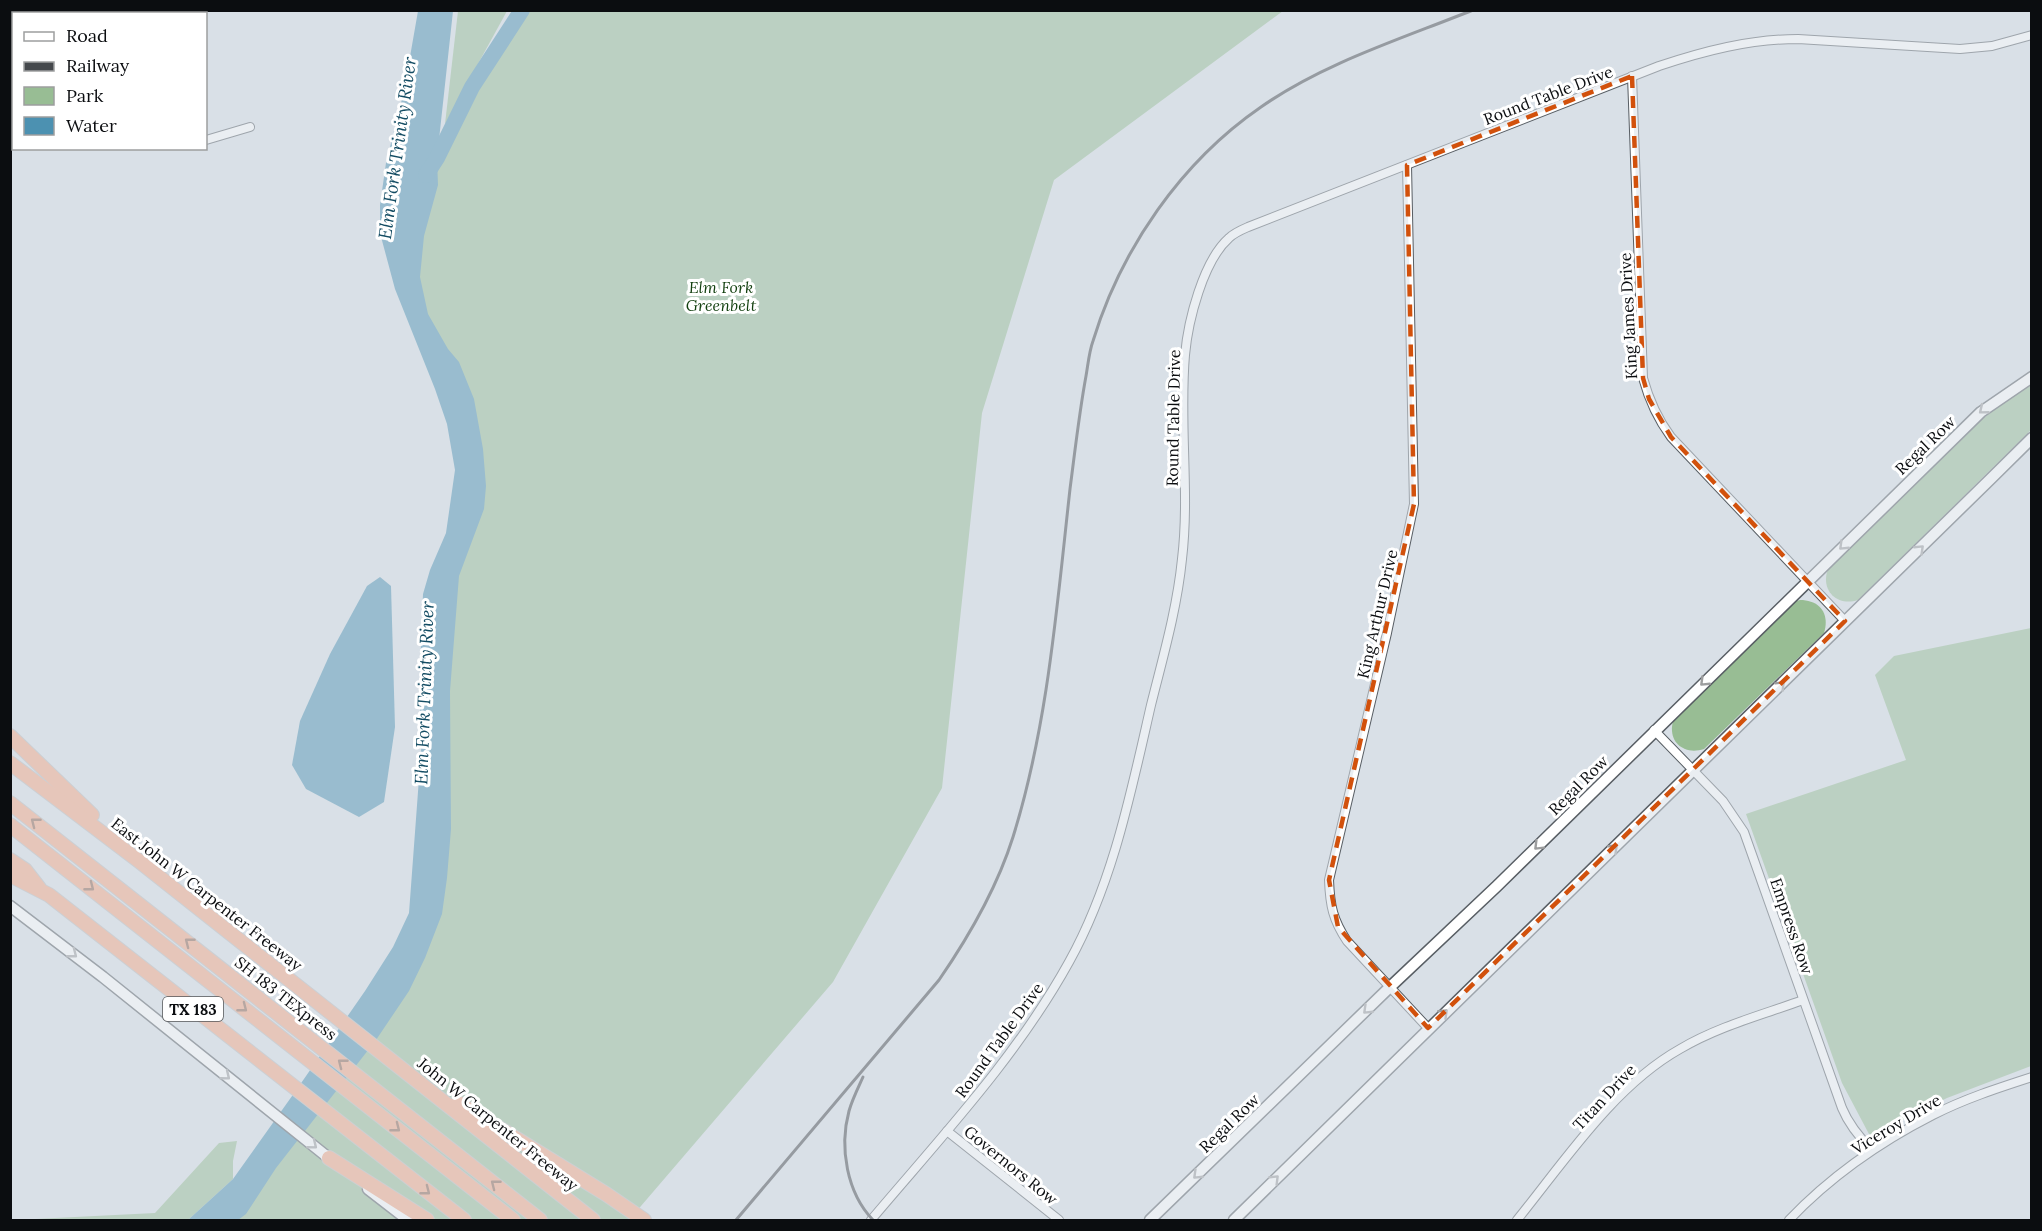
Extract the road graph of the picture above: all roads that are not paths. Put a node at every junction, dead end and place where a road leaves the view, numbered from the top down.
1 (2031, 35) edge
2 (1632, 76) junction
3 (250, 127) dead end
4 (207, 140) edge
5 (1407, 165) junction
6 (2031, 377) edge
7 (2031, 438) edge
8 (1807, 581) junction
9 (1845, 621) junction
10 (1654, 730) junction
11 (10, 740) edge
12 (10, 763) edge
13 (1694, 770) junction
14 (10, 803) edge
15 (10, 825) edge
16 (10, 860) edge
17 (139, 861) junction
18 (10, 875) edge
19 (40, 889) junction
20 (10, 906) edge
21 (1390, 987) junction
22 (1803, 999) junction
23 (1428, 1028) junction
24 (382, 1053) joint
25 (405, 1071) junction
26 (2031, 1077) edge
27 (947, 1131) junction
28 (1872, 1150) junction
29 (329, 1158) junction
30 (408, 1221) edge
31 (426, 1221) edge
32 (464, 1221) edge
33 (513, 1221) edge
34 (540, 1221) edge
35 (593, 1221) edge
36 (644, 1221) edge
37 (871, 1221) edge
38 (1059, 1221) edge
39 (1150, 1221) edge
40 (1234, 1221) edge
41 (1517, 1221) edge
42 (1789, 1221) edge

1 - 2 street, Round Table Drive
2 - 5 street, Round Table Drive
2 - 8 street, King James Drive
3 - 4 street
5 - 21 street, King Arthur Drive
5 - 27 street, Round Table Drive
6 -> 8 main road, Regal Row
9 -> 7 main road
8 - 9 street, King James Drive
8 -> 10 main road, Regal Row
13 -> 9 main road
10 - 13 street, Empress Row
10 -> 21 main road, Regal Row
11 - 17 highway
12 - 17 highway, East John W Carpenter Freeway
13 - 22 street, Empress Row
23 -> 13 main road
34 -> 14 highway, SH 183 TEXpress
15 -> 33 highway, SH 183 TEXpress
16 - 19 highway, TX 183
17 - 24 highway, East John W Carpenter Freeway
18 - 19 highway
19 -> 32 highway, TX 183
20 -> 29 main road
21 - 23 street, King Arthur Drive
21 -> 39 main road, Regal Row
22 - 28 street, Empress Row
22 - 41 street, Titan Drive
40 -> 23 main road
24 - 25 highway, John W Carpenter Freeway
25 - 35 highway, John W Carpenter Freeway
25 - 36 highway
26 - 28 street, Viceroy Drive
27 - 37 street, Round Table Drive
27 - 38 street, Governors Row
28 - 42 street, Viceroy Drive
29 - 30 main road
29 - 31 highway

